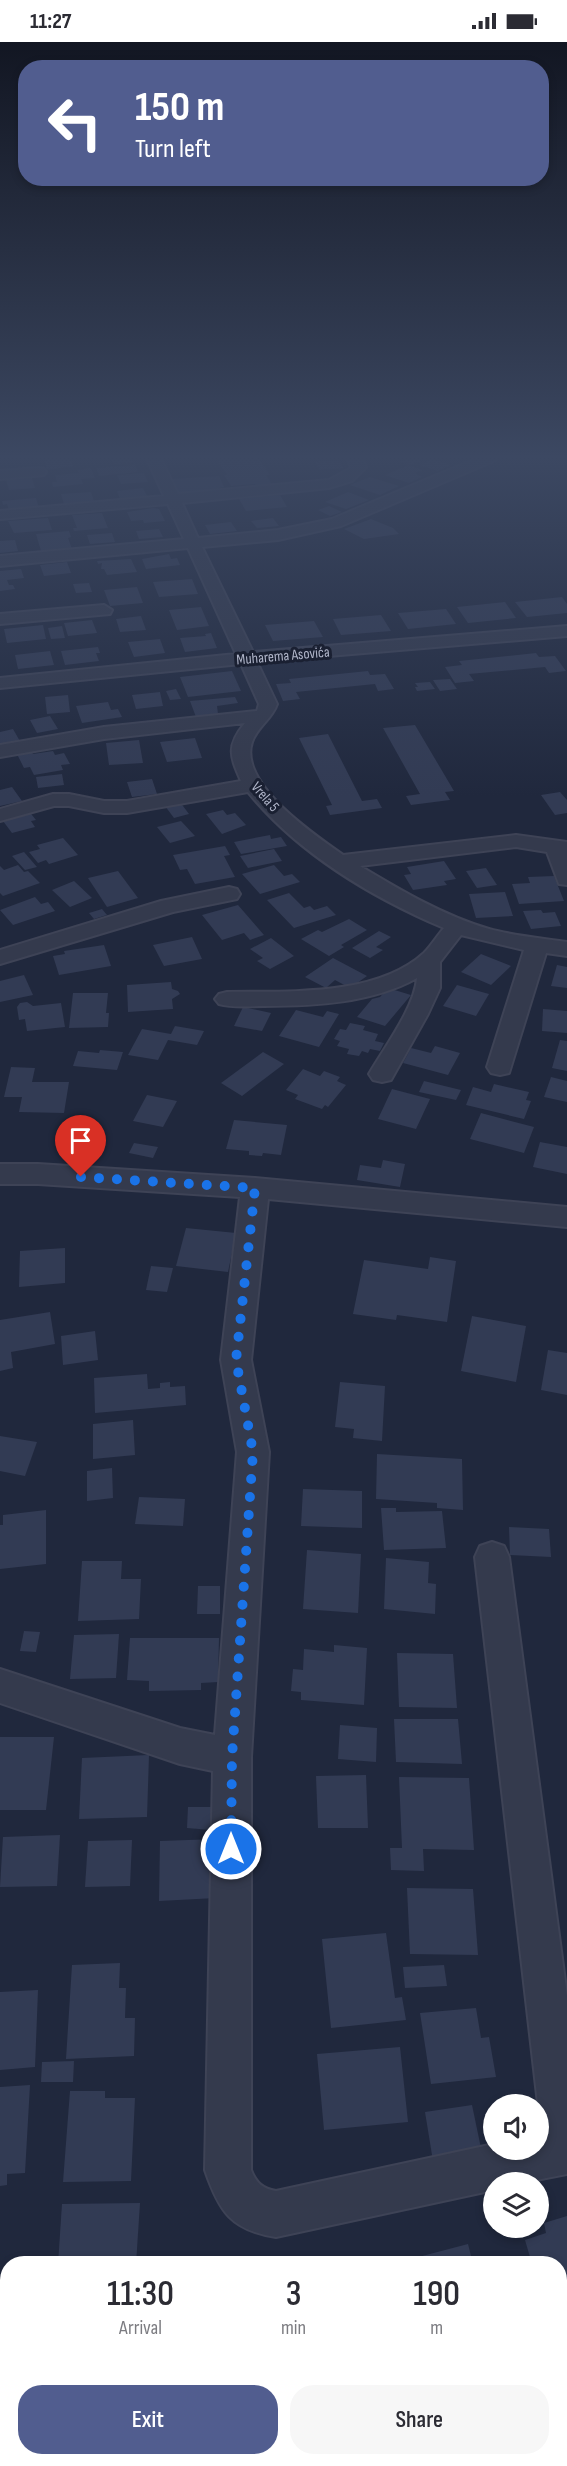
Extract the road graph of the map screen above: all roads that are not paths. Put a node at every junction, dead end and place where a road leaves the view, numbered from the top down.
1 (207, 570) edge
2 (104, 610) dead end
3 (0, 620) edge
4 (567, 631) edge
5 (248, 658) junction
6 (0, 683) edge
7 (261, 716) junction
8 (0, 752) edge
9 (253, 785) junction
10 (0, 814) edge
11 (562, 847) edge
12 (337, 862) junction
13 (567, 879) edge
14 (230, 894) dead end
15 (457, 925) junction
16 (537, 945) junction
17 (567, 949) edge
18 (0, 957) edge
19 (429, 960) junction
20 (227, 999) dead end
21 (500, 1066) dead end
22 (382, 1074) dead end
23 (0, 1174) edge
24 (255, 1188) junction
25 (567, 1216) edge
26 (492, 1557) dead end
27 (0, 1686) edge
28 (232, 1757) junction
29 (566, 2152) edge

1 - 5 street
2 - 3 street
4 - 5 street, Muharema Asovića
5 - 6 street, Muharema Asovića
5 - 7 street
7 - 8 street
7 - 9 street, Vrela 5
9 - 10 street
9 - 12 street, Vrela 5
11 - 12 street
11 - 13 street
12 - 15 street, Vrela 5
14 - 18 street
15 - 16 street, Vrela 5
15 - 19 street
16 - 17 street, Vrela 5
16 - 21 street
19 - 20 street
19 - 22 street
23 - 24 street
24 - 25 street
24 - 28 street
26 - 29 street
27 - 28 street
28 - 29 street

